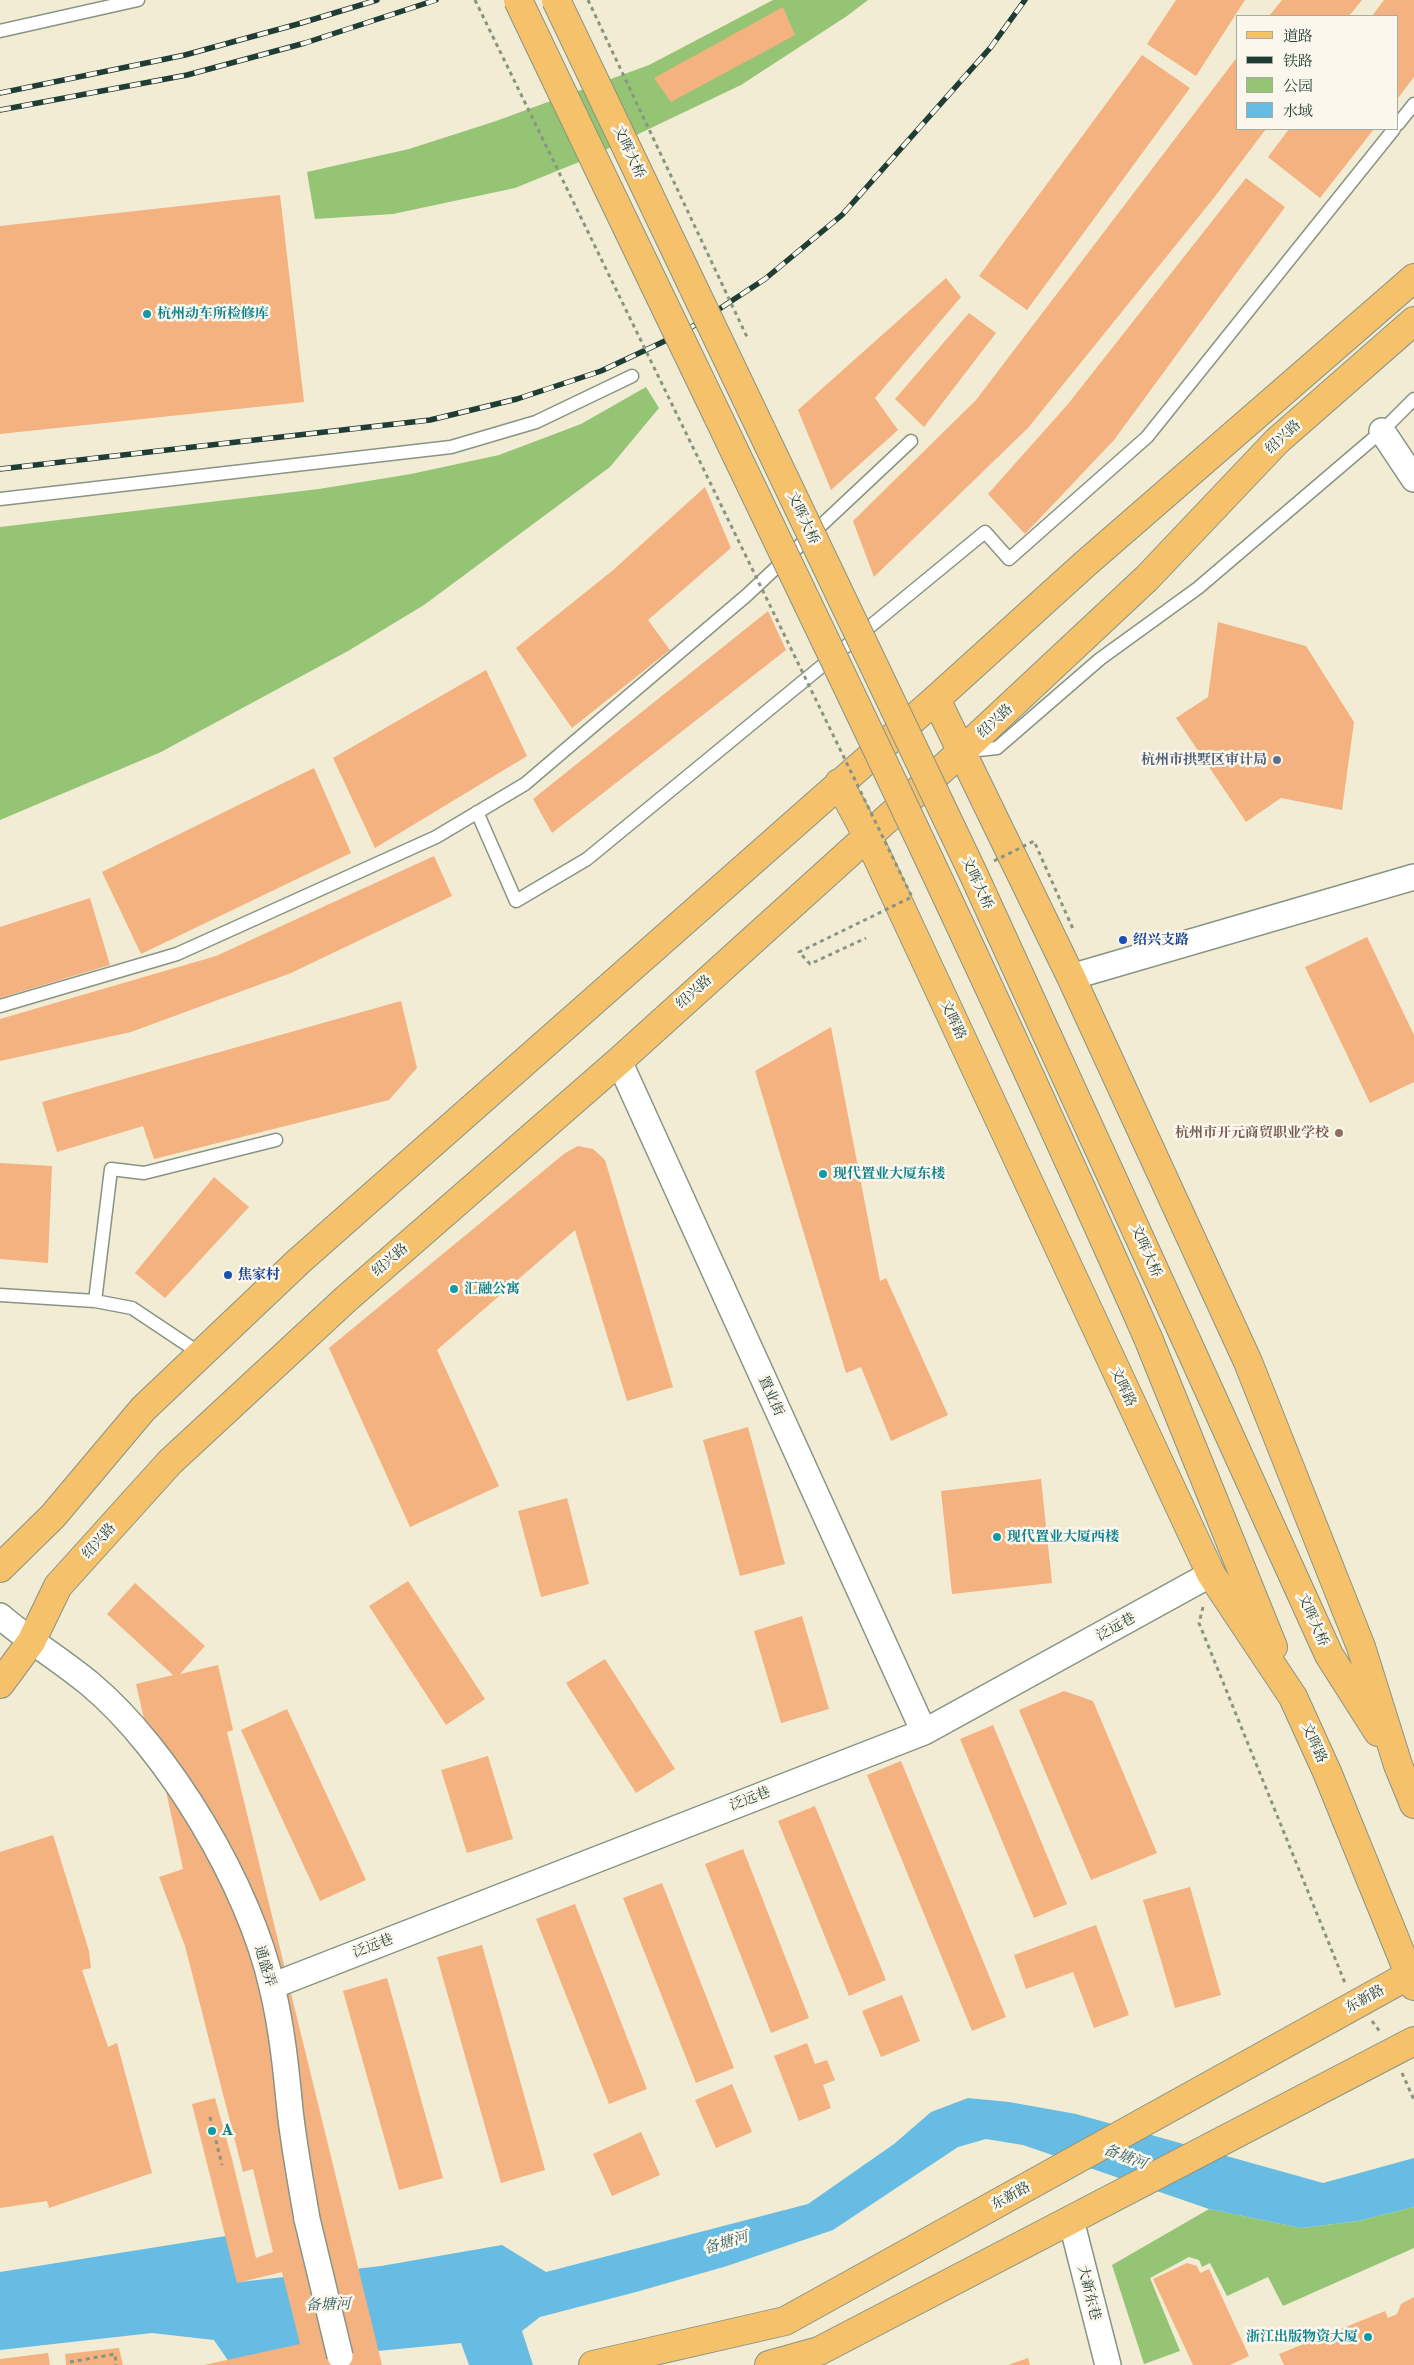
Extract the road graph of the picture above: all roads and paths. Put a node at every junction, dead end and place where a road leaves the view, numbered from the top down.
1 (138, 0) edge
2 (475, 0) edge
3 (518, 0) edge
4 (556, 0) edge
5 (588, 0) edge
6 (0, 31) edge
7 (1414, 104) edge
8 (1399, 123) edge
9 (1393, 130) edge
10 (1414, 278) edge
11 (1414, 321) edge
12 (749, 341) dead end
13 (632, 376) dead end
14 (1414, 399) edge
15 (1382, 431) junction
16 (911, 441) dead end
17 (1414, 479) edge
18 (0, 499) edge
19 (936, 699) junction
20 (961, 752) junction
21 (839, 783) junction
22 (478, 812) junction
23 (867, 835) junction
24 (989, 853) dead end
25 (1414, 877) edge
26 (1073, 929) dead end
27 (866, 938) dead end
28 (1071, 977) junction
29 (0, 1006) edge
30 (619, 1060) junction
31 (276, 1140) dead end
32 (0, 1295) edge
33 (95, 1302) junction
34 (201, 1354) junction
35 (0, 1568) edge
36 (1211, 1574) junction
37 (0, 1616) edge
38 (31, 1642) junction
39 (0, 1684) edge
40 (1294, 1697) junction
41 (924, 1732) junction
42 (1398, 1765) junction
43 (1414, 1804) edge
44 (1412, 1980) edge
45 (272, 1986) junction
46 (1359, 2003) junction
47 (1404, 2047) edge
48 (1414, 2100) edge
49 (210, 2117) dead end
50 (222, 2165) dead end
51 (1071, 2220) junction
52 (342, 2360) edge
53 (70, 2362) dead end
54 (116, 2365) edge
55 (593, 2365) edge
56 (769, 2365) edge
57 (1108, 2365) edge

1 - 6 lane
2 - 27 path, bridge
3 - 40 main road, bridge
4 - 42 main road, 文晖大桥, bridge
5 - 12 path, bridge
7 - 8 lane
9 - 22 lane
10 - 19 main road
11 - 20 main road, 绍兴路
13 - 18 lane
14 - 15 lane
15 - 17 street
15 - 20 lane
16 - 22 lane
19 - 20 main road
19 - 21 main road
20 - 23 main road, 绍兴路
20 - 28 main road
21 - 23 main road, 文晖路
21 - 34 main road
22 - 29 lane
23 - 30 main road, 绍兴路
23 - 36 main road, 文晖路
24 - 26 path, bridge
25 - 28 street
28 - 42 main road
30 - 38 main road, 绍兴路
30 - 41 street, 置业街
31 - 33 lane
32 - 33 lane
33 - 34 lane
34 - 35 main road
36 - 40 main road, 文晖路
36 - 41 street, 泛远巷
36 - 46 path
37 - 38 street, 通盛弄
38 - 39 main road, 绍兴路
38 - 45 street, 通盛弄
40 - 44 main road, 文晖路
41 - 45 street, 泛远巷
42 - 43 main road
44 - 46 main road, 东新路
45 - 52 street, 通盛弄, bridge
46 - 47 path
46 - 55 main road, 东新路
47 - 48 path
47 - 51 main road
49 - 50 path
51 - 56 main road
51 - 57 street, 大新东巷
53 - 54 path

